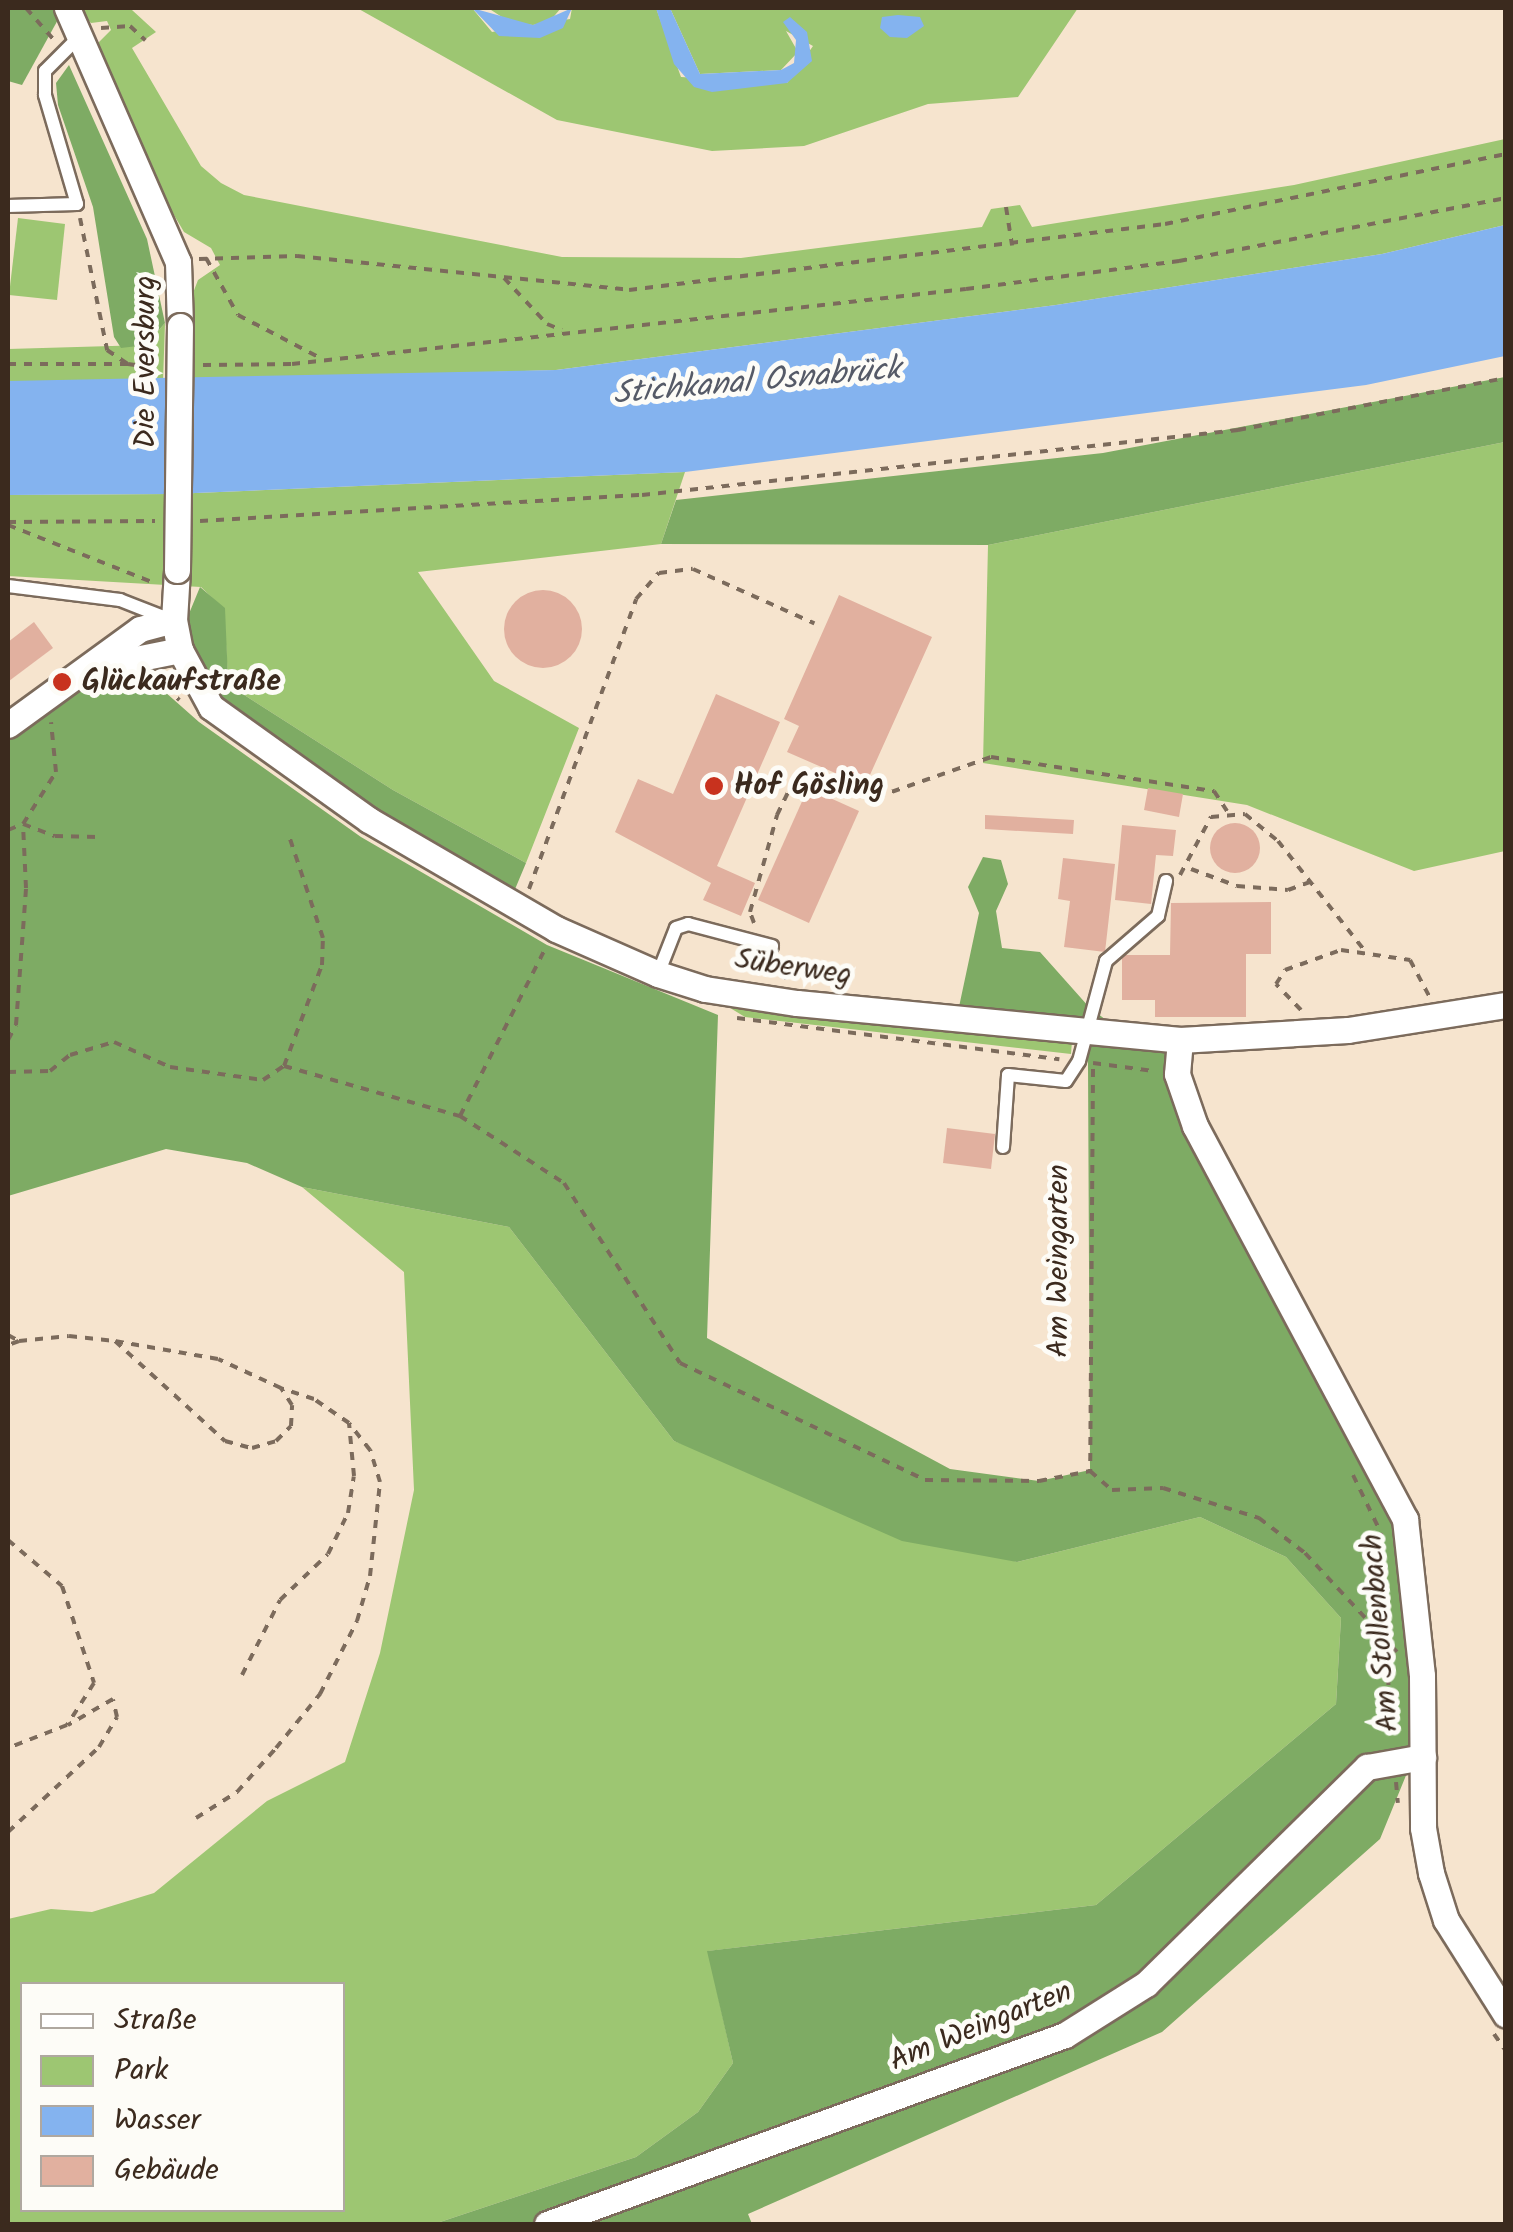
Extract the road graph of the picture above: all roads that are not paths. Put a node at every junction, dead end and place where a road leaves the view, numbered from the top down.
1 (67, 8) edge
2 (71, 42) junction
3 (8, 206) edge
4 (8, 586) edge
5 (174, 620) junction
6 (180, 650) junction
7 (81, 669) junction
8 (8, 725) edge
9 (1166, 881) road end
10 (772, 946) road end
11 (658, 974) junction
12 (1506, 1005) edge
13 (1083, 1033) junction
14 (1180, 1040) junction
15 (1002, 1147) dead end
16 (1423, 1757) junction
17 (1495, 2017) edge
18 (547, 2224) edge

1 - 2 street, Die Eversburg
2 - 3 lane
2 - 5 street, Die Eversburg, bridge
4 - 5 lane
5 - 6 street, Süberweg
5 - 7 street
6 - 7 street
6 - 11 street, Süberweg
7 - 8 street
9 - 13 lane
10 - 11 lane
11 - 13 street, Süberweg
12 - 14 street, Süberweg
13 - 14 street, Süberweg
13 - 15 lane, Am Weingarten
14 - 16 street, Am Stollenbach
16 - 17 street, Am Stollenbach
16 - 18 street, Am Weingarten

